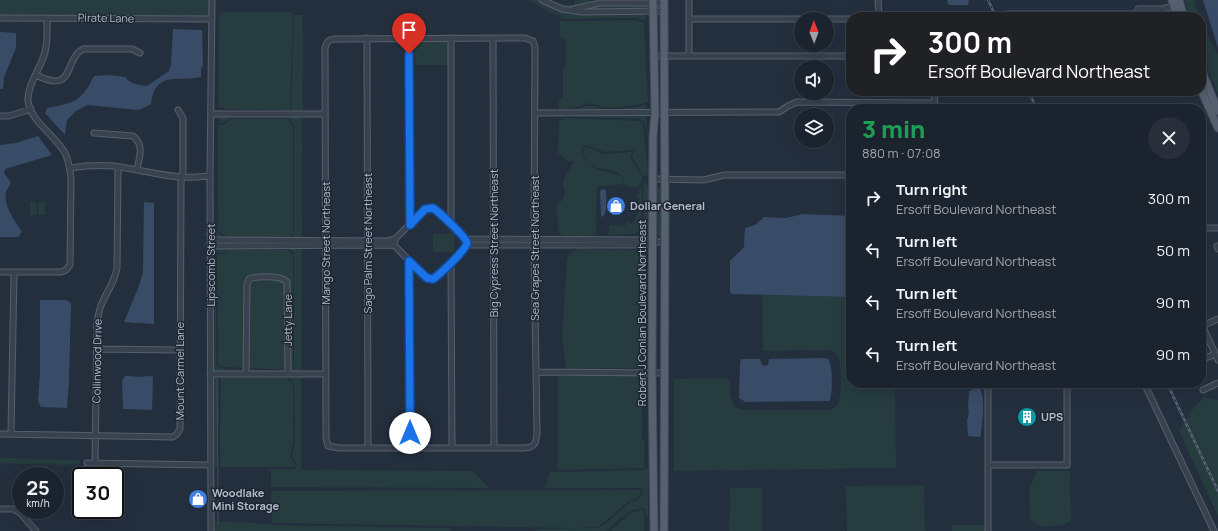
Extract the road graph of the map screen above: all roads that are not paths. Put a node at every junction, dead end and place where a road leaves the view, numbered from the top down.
1 (212, 0) edge
2 (542, 0) edge
3 (689, 0) edge
4 (878, 0) edge
5 (1179, 0) edge
6 (653, 1) edge
7 (664, 1) edge
8 (610, 2) junction
9 (1172, 3) edge
10 (570, 10) junction
11 (611, 11) junction
12 (653, 11) junction
13 (664, 11) junction
14 (879, 12) edge
15 (1138, 12) edge
16 (1183, 12) edge
17 (0, 18) edge
18 (47, 18) junction
19 (689, 18) junction
20 (212, 19) junction
21 (794, 19) edge
22 (834, 19) edge
23 (846, 19) edge
24 (367, 38) junction
25 (409, 38) junction
26 (451, 38) junction
27 (493, 38) junction
28 (140, 53) dead end
29 (653, 56) junction
30 (664, 56) junction
31 (689, 56) junction
32 (846, 56) edge
33 (36, 75) junction
34 (1206, 81) edge
35 (1204, 96) edge
36 (866, 104) edge
37 (31, 109) junction
38 (178, 110) dead end
39 (1218, 110) edge
40 (665, 112) junction
41 (535, 113) junction
42 (655, 113) junction
43 (211, 114) junction
44 (326, 114) junction
45 (0, 116) edge
46 (1218, 128) edge
47 (94, 133) dead end
48 (118, 167) junction
49 (70, 168) junction
50 (138, 170) junction
51 (846, 175) edge
52 (210, 176) junction
53 (182, 177) junction
54 (654, 179) junction
55 (665, 179) junction
56 (451, 224) junction
57 (410, 225) junction
58 (1206, 228) edge
59 (1218, 228) edge
60 (395, 239) junction
61 (466, 242) junction
62 (534, 242) junction
63 (653, 242) junction
64 (665, 242) junction
65 (211, 243) junction
66 (325, 243) junction
67 (368, 243) junction
68 (494, 243) junction
69 (394, 245) junction
70 (409, 261) junction
71 (451, 263) junction
72 (0, 272) edge
73 (14, 272) junction
74 (1218, 319) edge
75 (1206, 323) edge
76 (1206, 333) edge
77 (97, 349) junction
78 (180, 350) junction
79 (1215, 354) junction
80 (1206, 358) edge
81 (1218, 360) edge
82 (536, 372) junction
83 (652, 373) junction
84 (664, 373) junction
85 (210, 374) junction
86 (246, 374) junction
87 (288, 374) junction
88 (326, 374) junction
89 (1218, 383) edge
90 (988, 388) edge
91 (1067, 388) edge
92 (1146, 388) edge
93 (1203, 390) dead end
94 (0, 434) edge
95 (11, 434) junction
96 (96, 436) junction
97 (368, 448) junction
98 (410, 448) junction
99 (452, 448) junction
100 (494, 448) junction
101 (87, 463) dead end
102 (95, 463) junction
103 (210, 465) junction
104 (988, 466) junction
105 (0, 509) edge
106 (36, 531) edge
107 (211, 531) edge
108 (654, 531) edge
109 (664, 531) edge
110 (988, 531) edge
111 (1214, 531) edge

1 - 20 street, Lipscomb Street
2 - 10 street
3 - 19 street
4 - 14 street
5 - 16 main road
6 - 7 street
6 - 8 street
6 - 12 main road, Robert J Conlan Boulevard Northeast
7 - 13 main road, Robert J Conlan Boulevard Northeast
8 - 10 street
8 - 11 street
9 - 15 street
10 - 11 street
11 - 12 street
12 - 13 street
12 - 29 main road, Robert J Conlan Boulevard Northeast
13 - 30 main road, Robert J Conlan Boulevard Northeast
17 - 18 street, Pirate Lane
18 - 20 street, Pirate Lane
18 - 33 street
19 - 21 street
19 - 31 street
20 - 43 street, Lipscomb Street
22 - 23 street
24 - 25 street
24 - 44 street, Mango Street Northeast
24 - 67 street, Sago Palm Street Northeast
25 - 26 street
25 - 57 street
26 - 27 street
26 - 56 street
27 - 41 street, Sea Grapes Street Northeast
27 - 68 street, Big Cypress Street Northeast
28 - 33 street
29 - 30 street
29 - 42 main road, Robert J Conlan Boulevard Northeast
30 - 31 street
30 - 40 main road, Robert J Conlan Boulevard Northeast
31 - 32 street
33 - 37 street
34 - 39 main road
35 - 46 main road
36 - 40 street
37 - 45 street
37 - 49 street
38 - 53 street, Mount Carmel Lane
40 - 42 street
40 - 55 main road, Robert J Conlan Boulevard Northeast
41 - 42 street
41 - 62 street, Sea Grapes Street Northeast
42 - 54 main road, Robert J Conlan Boulevard Northeast
43 - 44 street
43 - 52 street, Lipscomb Street
44 - 66 street, Mango Street Northeast
47 - 50 street
48 - 49 street
48 - 50 street
48 - 77 street, Collinwood Drive
49 - 73 street
50 - 53 street
51 - 55 street
52 - 53 street
52 - 65 street, Lipscomb Street
53 - 78 street, Mount Carmel Lane
54 - 55 street
54 - 63 main road, Robert J Conlan Boulevard Northeast
55 - 64 main road, Robert J Conlan Boulevard Northeast
56 - 57 street
56 - 61 street
57 - 60 street
58 - 59 street
60 - 67 street
60 - 69 street
61 - 68 street
61 - 71 street
62 - 63 street
62 - 68 street
62 - 82 street, Sea Grapes Street Northeast
63 - 64 street
63 - 83 main road, Robert J Conlan Boulevard Northeast
64 - 84 main road, Robert J Conlan Boulevard Northeast
65 - 66 street
65 - 85 street, Lipscomb Street
66 - 67 street
66 - 88 street, Mango Street Northeast
67 - 69 street
67 - 97 street, Sago Palm Street Northeast
68 - 100 street, Big Cypress Street Northeast
69 - 70 street
70 - 71 street
70 - 98 street
71 - 99 street
72 - 73 street
73 - 95 street
74 - 75 street
76 - 79 street
77 - 78 street
77 - 96 street, Collinwood Drive
78 - 96 street, Mount Carmel Lane
79 - 80 street
79 - 81 street
82 - 83 street
82 - 100 street, Sea Grapes Street Northeast
83 - 84 street
83 - 108 main road, Robert J Conlan Boulevard Northeast
84 - 109 main road, Robert J Conlan Boulevard Northeast
85 - 86 street
85 - 103 street, Lipscomb Street
86 - 87 street
86 - 87 street, Jetty Lane
87 - 88 street
88 - 97 street, Mango Street Northeast
89 - 93 street
90 - 104 street
91 - 104 street
92 - 111 street
94 - 95 street, Mount Carmel Lane
95 - 96 street, Mount Carmel Lane
96 - 102 street, Collinwood Drive
97 - 98 street
98 - 99 street
99 - 100 street
101 - 102 street
102 - 103 street
103 - 107 street, Lipscomb Street
104 - 110 street
105 - 106 street

